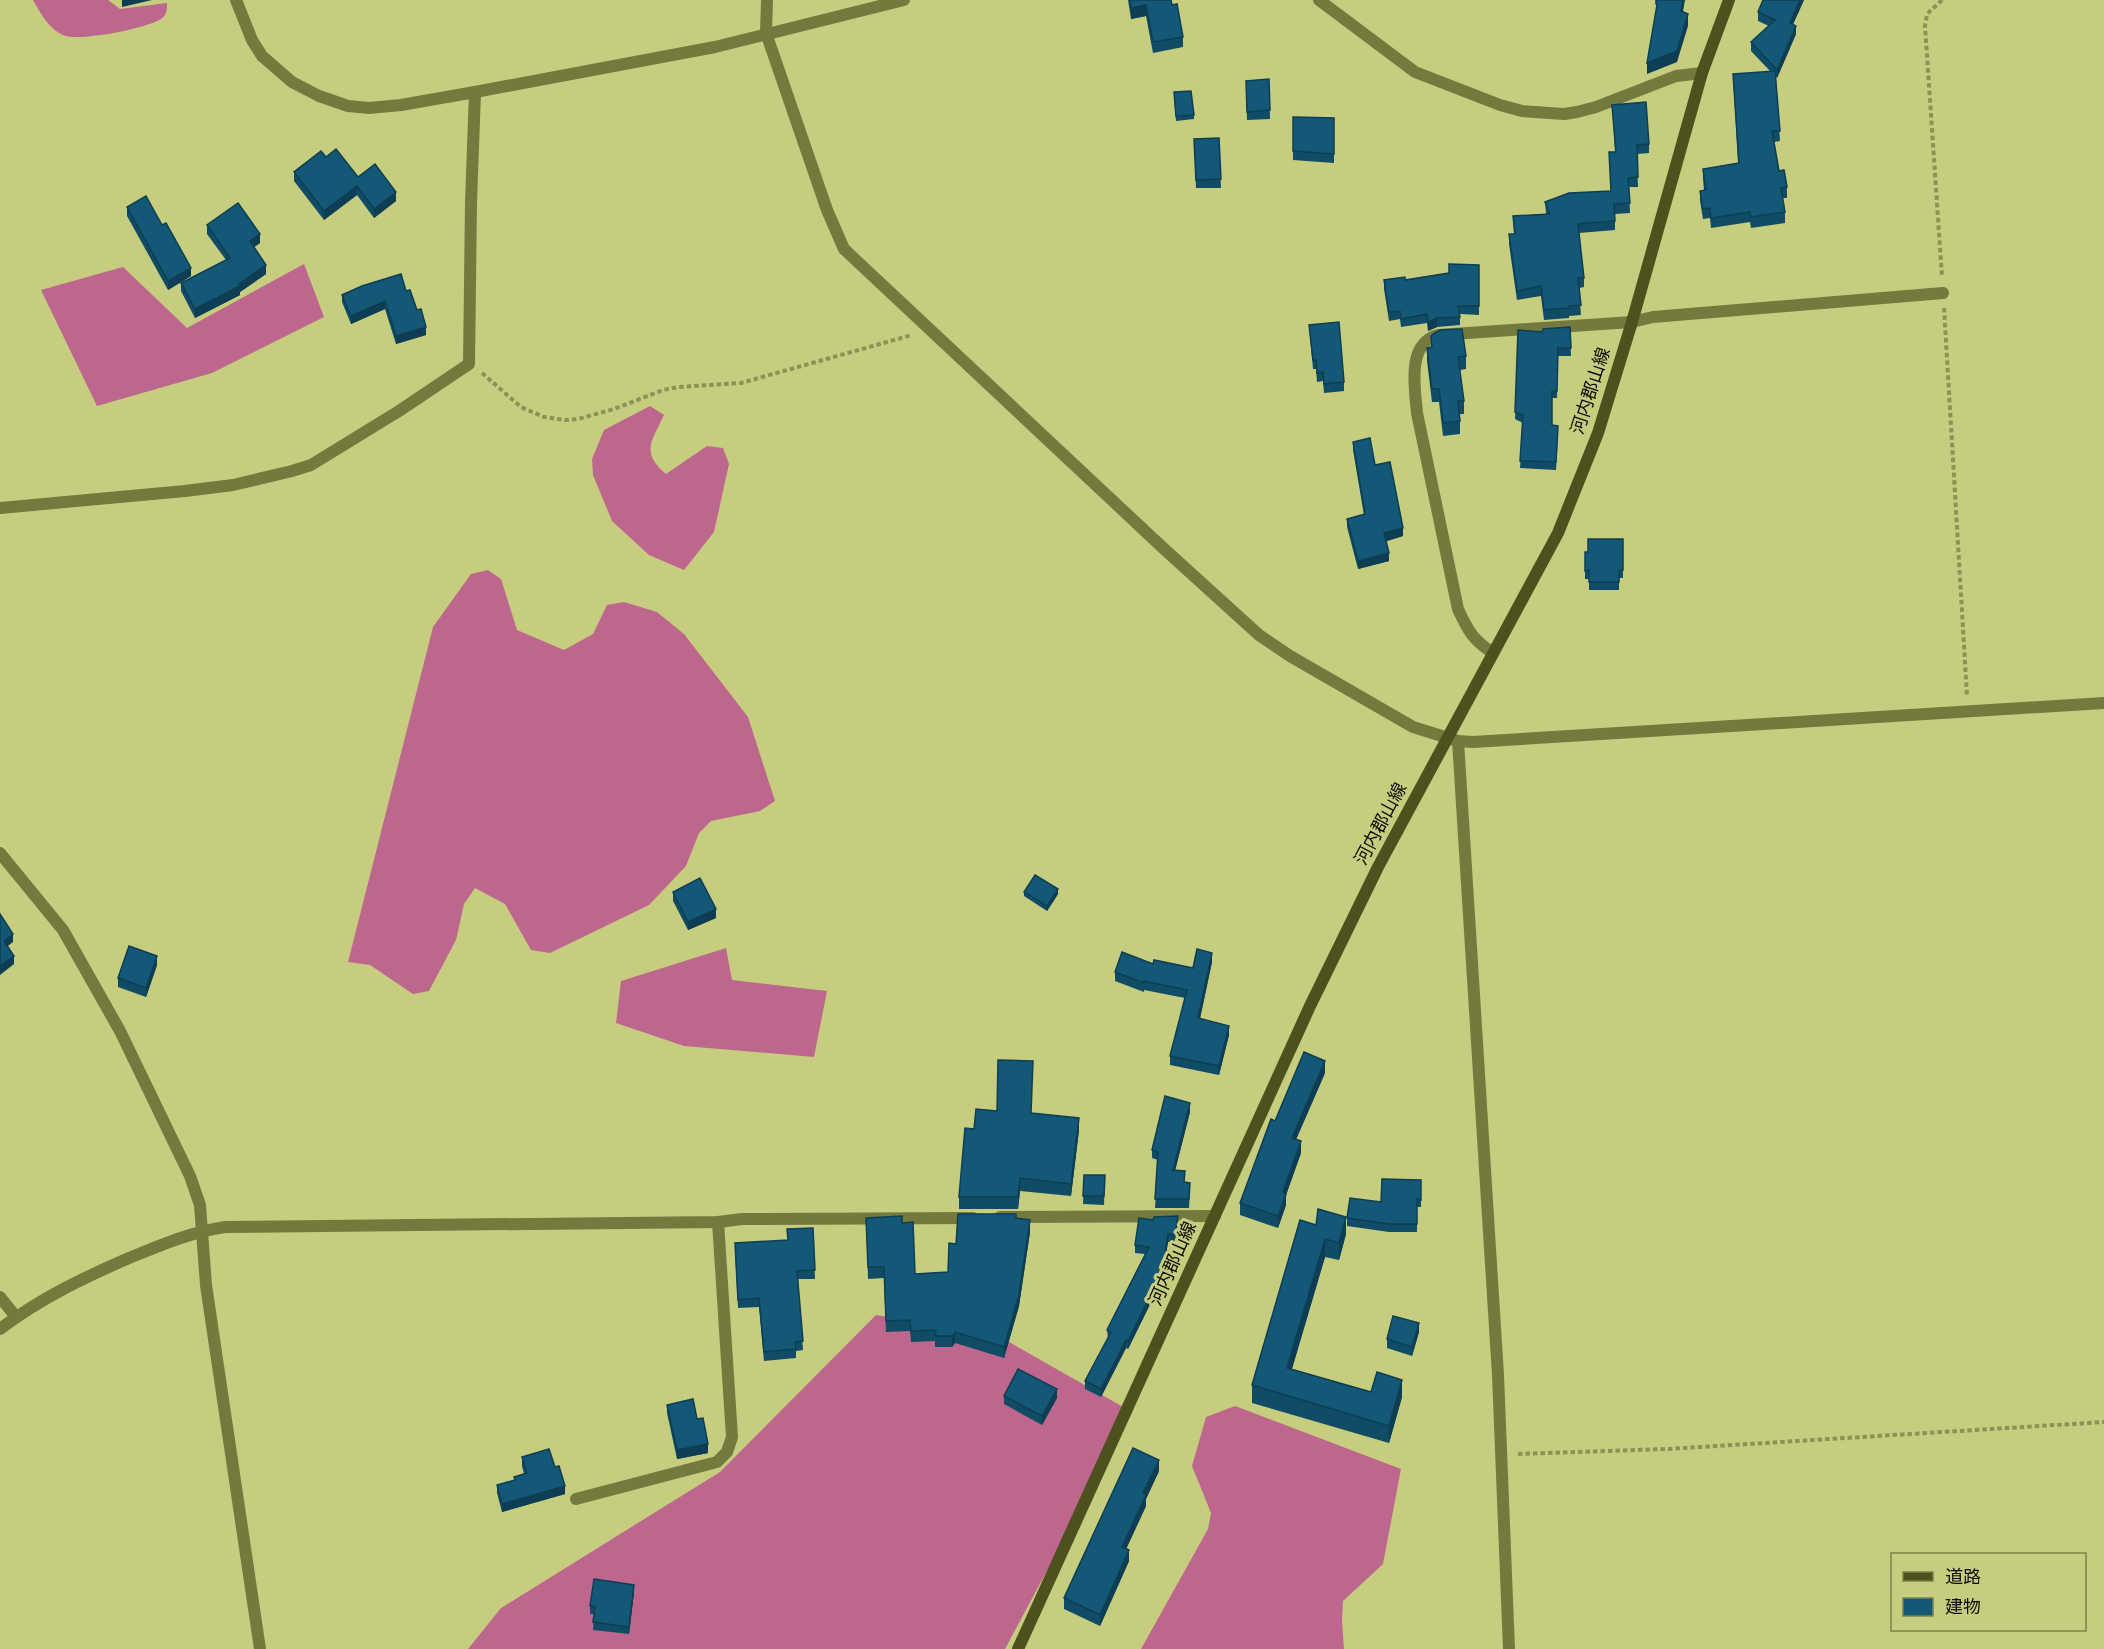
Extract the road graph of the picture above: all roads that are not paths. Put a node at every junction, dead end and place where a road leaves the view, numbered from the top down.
1 (236, 0) edge
2 (766, 0) edge
3 (904, 0) edge
4 (1319, 0) edge
5 (1729, 0) edge
6 (766, 33) junction
7 (1702, 72) junction
8 (475, 92) junction
9 (1943, 293) road end
10 (1632, 322) junction
11 (0, 508) edge
12 (1493, 653) junction
13 (2104, 703) edge
14 (1453, 739) junction
15 (0, 853) edge
16 (1215, 1216) junction
17 (718, 1222) junction
18 (202, 1230) junction
19 (0, 1297) edge
20 (16, 1317) junction
21 (0, 1329) edge
22 (576, 1498) dead end
23 (260, 1649) edge
24 (1018, 1649) edge
25 (1509, 1649) edge

1 - 8 street
2 - 6 street
3 - 6 street
4 - 7 street
5 - 7 main road, 河内郡山線
6 - 8 street
6 - 14 street
7 - 10 main road, 河内郡山線
8 - 11 street
9 - 10 street
10 - 12 main road, 河内郡山線
10 - 12 street
12 - 14 main road, 河内郡山線
13 - 14 street
14 - 16 main road, 河内郡山線
14 - 25 street
15 - 18 street
16 - 17 street
16 - 24 main road, 河内郡山線
17 - 18 street
17 - 22 street
18 - 20 street
18 - 23 street
19 - 20 street
20 - 21 street

